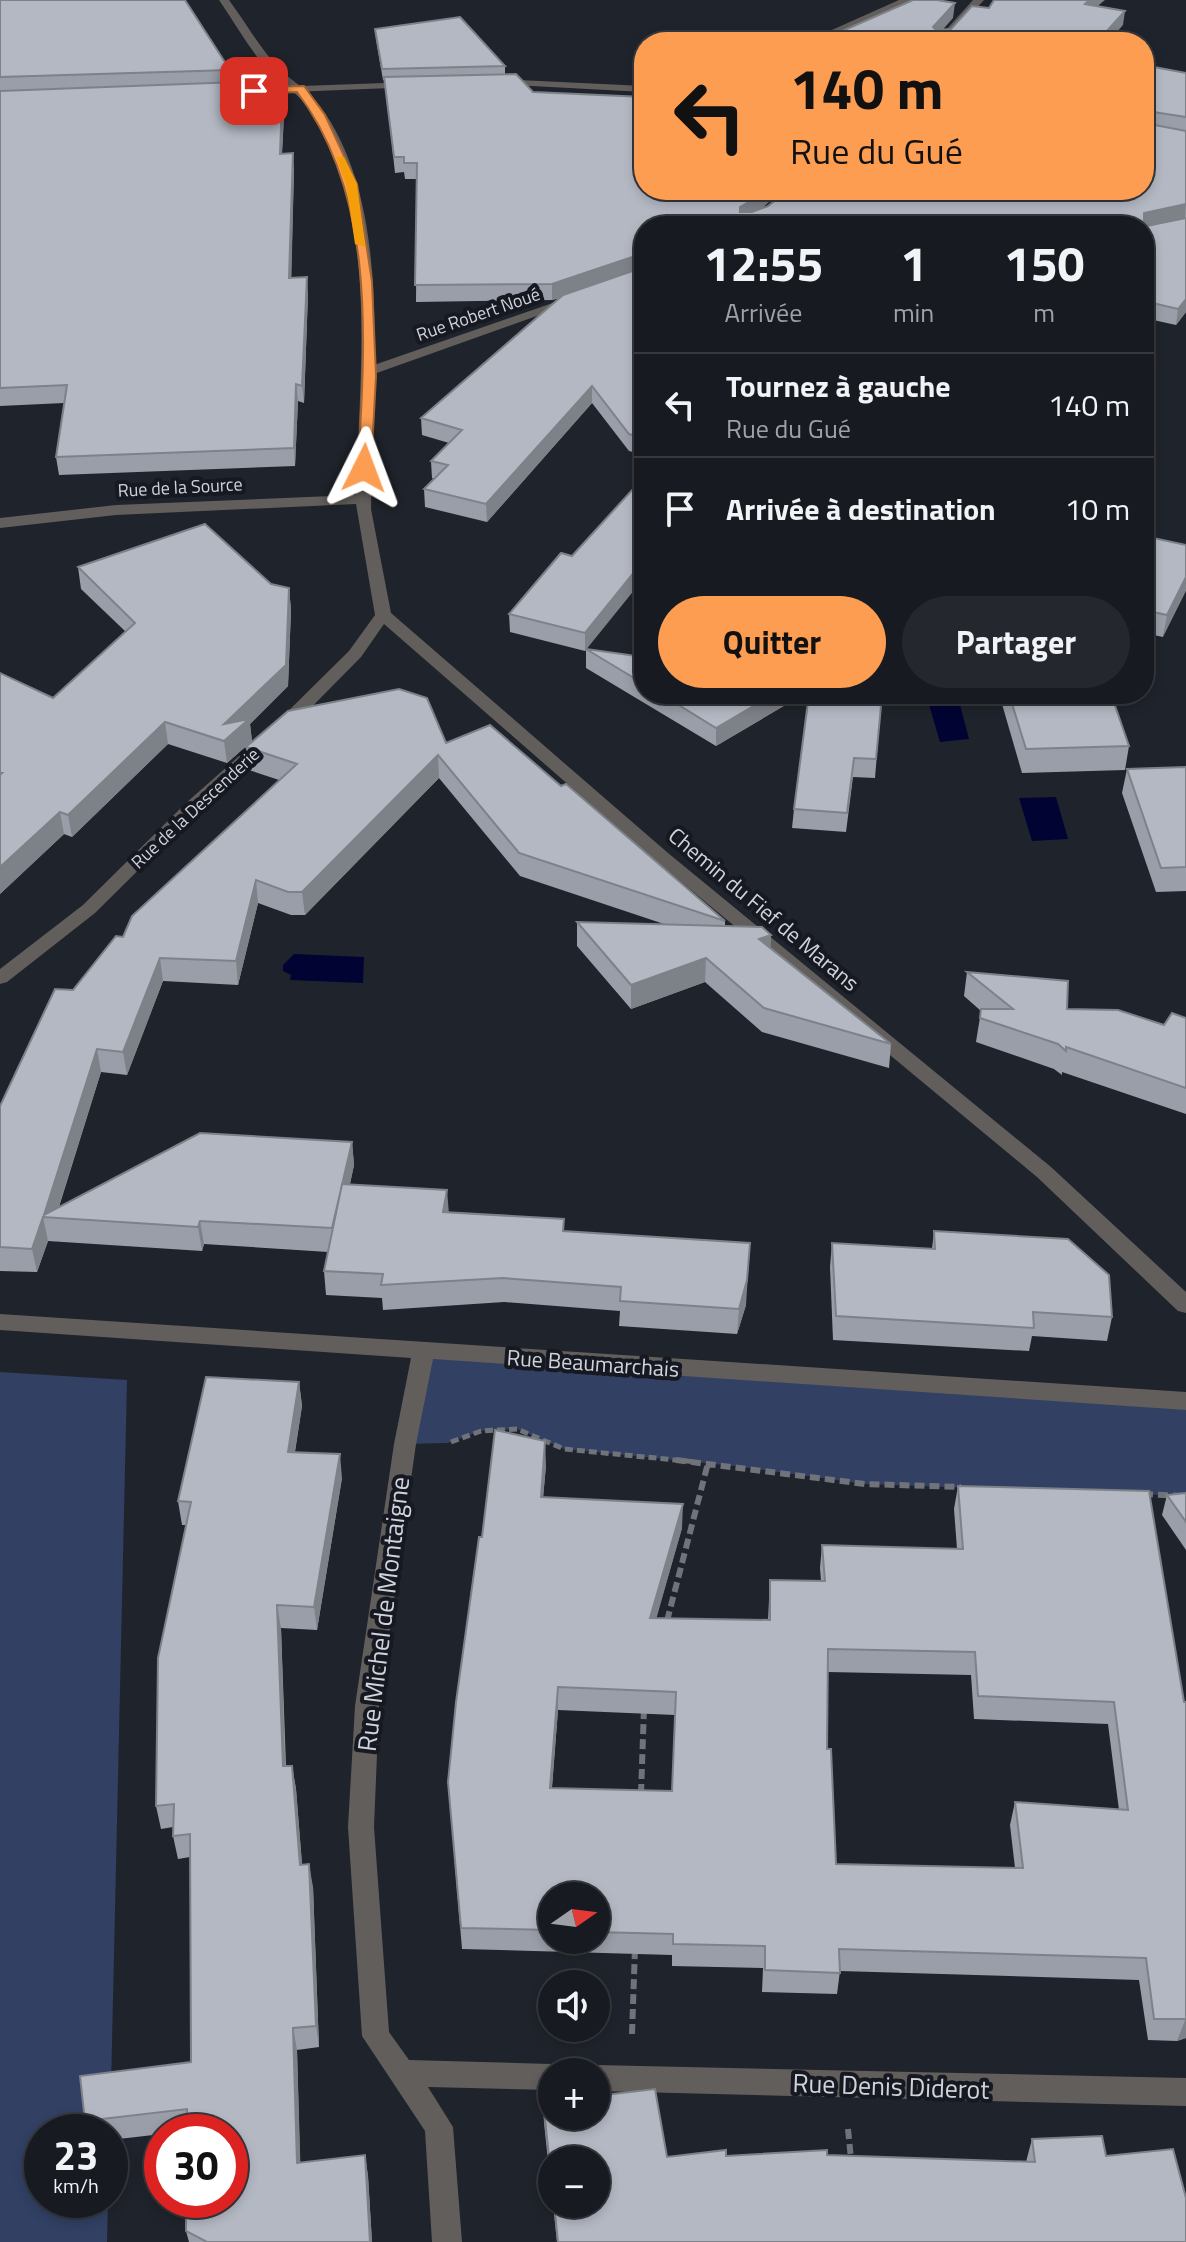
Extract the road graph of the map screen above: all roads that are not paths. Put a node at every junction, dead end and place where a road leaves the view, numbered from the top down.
1 (224, 0) edge
2 (908, 0) edge
3 (979, 0) edge
4 (840, 32) edge
5 (950, 32) edge
6 (482, 83) edge
7 (426, 84) edge
8 (300, 89) junction
9 (634, 89) edge
10 (200, 93) edge
11 (586, 296) edge
12 (369, 371) junction
13 (363, 499) junction
14 (0, 523) edge
15 (383, 615) junction
16 (0, 978) edge
17 (1186, 1305) edge
18 (0, 1322) edge
19 (423, 1352) junction
20 (1186, 1401) edge
21 (401, 2073) junction
22 (538, 2077) edge
23 (610, 2078) edge
24 (1186, 2092) edge
25 (447, 2242) edge

1 - 8 street
2 - 4 street
3 - 5 street
6 - 9 street
7 - 8 street
8 - 10 street
8 - 12 street
11 - 12 street, Rue Robert Noué
12 - 13 street
13 - 14 street, Rue de la Source
13 - 15 street
15 - 16 street, Rue de la Descenderie
15 - 17 street, Chemin du Fief de Marans
18 - 19 street, Rue Beaumarchais
19 - 20 street, Rue Beaumarchais
19 - 21 street, Rue Michel de Montaigne
21 - 22 street
21 - 25 street, Rue Michel de Montaigne
23 - 24 street, Rue Denis Diderot

